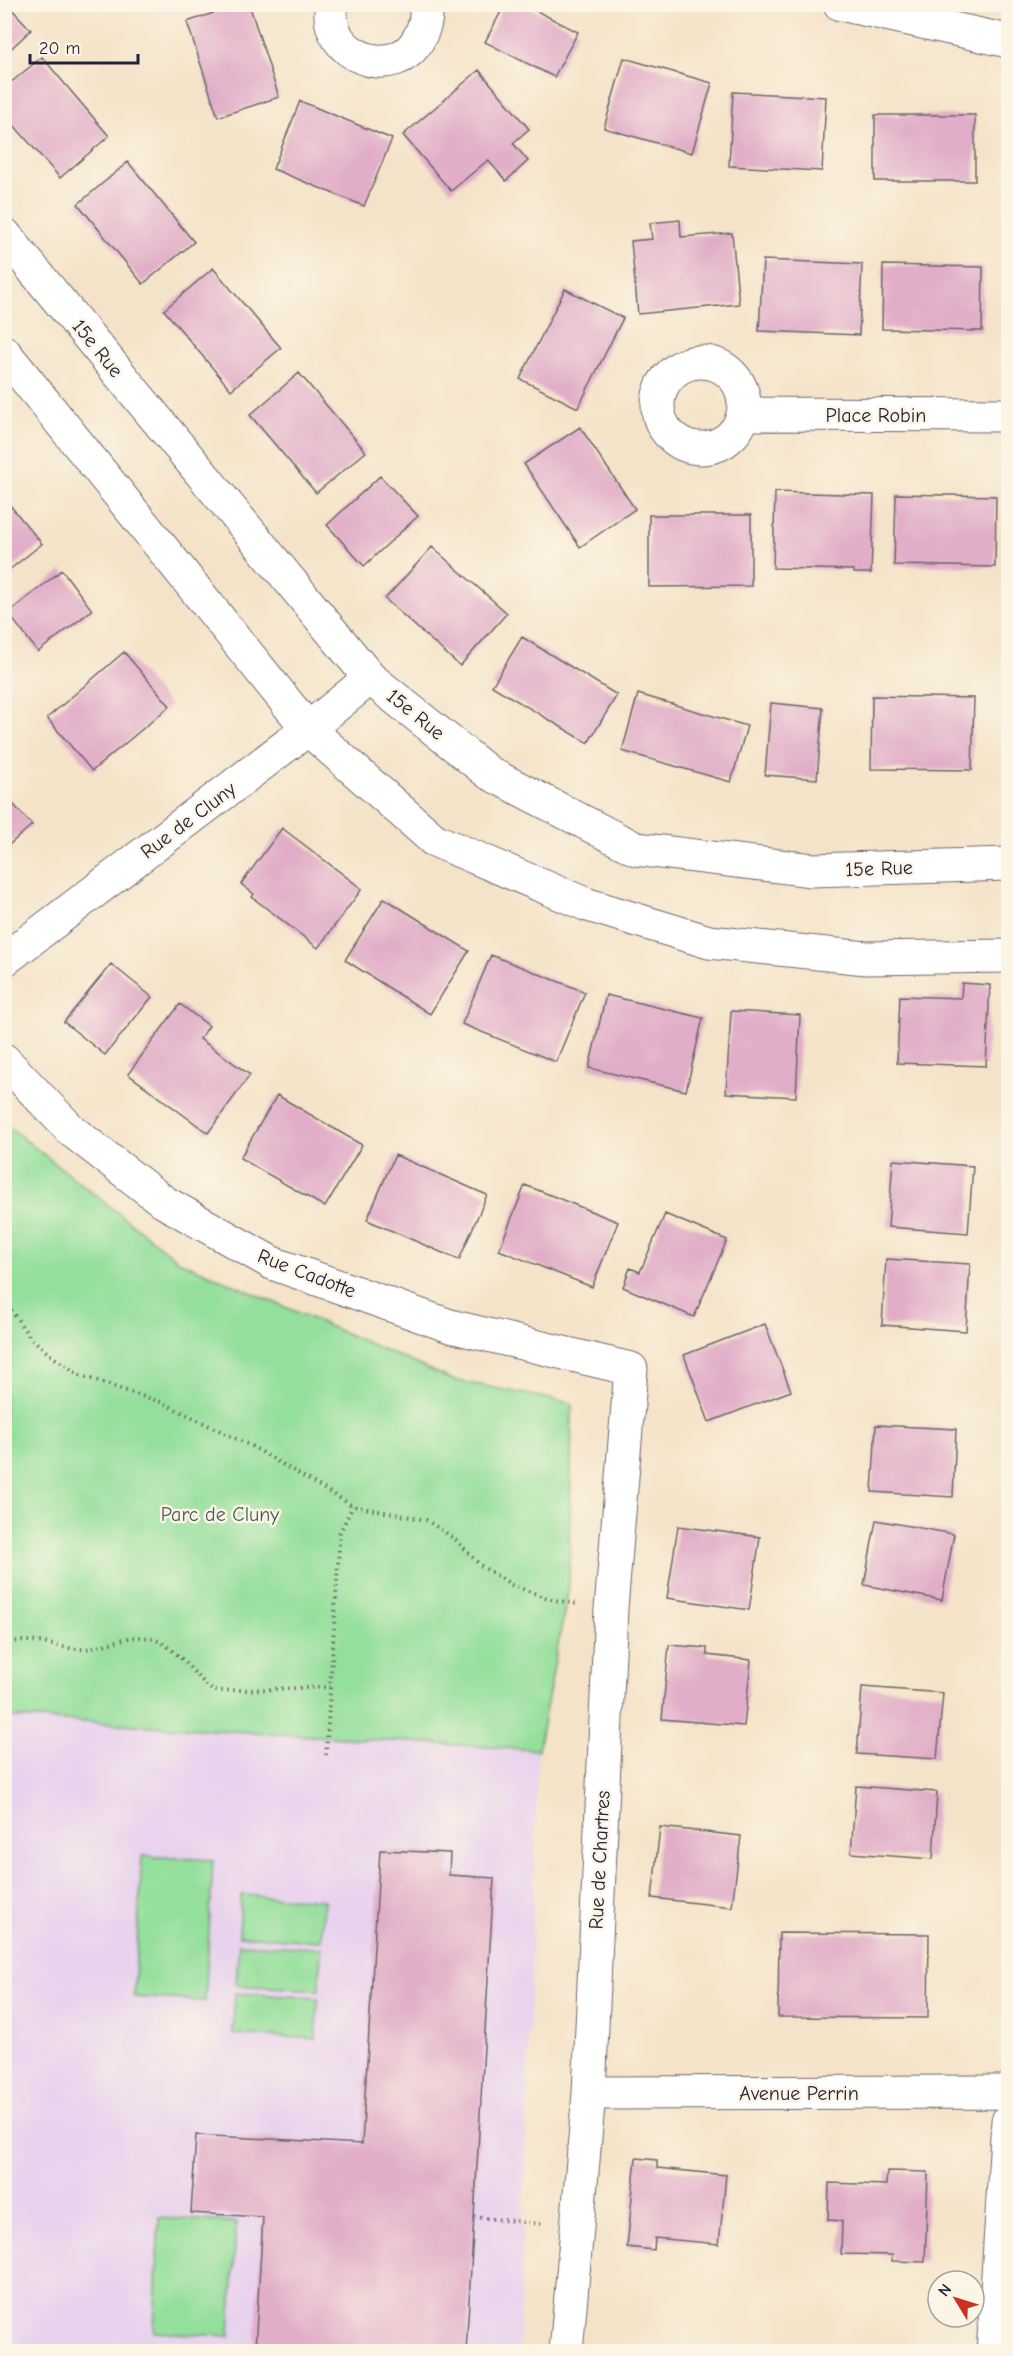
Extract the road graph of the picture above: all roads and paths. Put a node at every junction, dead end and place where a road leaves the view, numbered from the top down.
1 (332, 4) edge
2 (425, 4) edge
3 (840, 4) edge
4 (1008, 41) edge
5 (4, 234) edge
6 (4, 352) edge
7 (744, 414) dead end
8 (1008, 415) edge
9 (370, 678) junction
10 (308, 729) junction
11 (1008, 864) edge
12 (1008, 956) edge
13 (4, 960) edge
14 (4, 1060) edge
15 (4, 1300) edge
16 (631, 1369) joint
17 (353, 1506) junction
18 (611, 1609) junction
19 (4, 1645) edge
20 (330, 1687) junction
21 (326, 1755) dead end
22 (1008, 2092) edge
23 (589, 2093) junction
24 (1008, 2121) edge
25 (474, 2217) dead end
26 (577, 2227) junction
27 (566, 2352) edge
28 (993, 2352) edge

1 - 2 street
3 - 4 street
5 - 9 street, 15e Rue
6 - 10 street
7 - 8 street, Place Robin
9 - 10 street, Rue de Cluny
9 - 11 street, 15e Rue
10 - 12 street
10 - 13 street, Rue de Cluny
14 - 16 street, Rue Cadotte
15 - 17 path
16 - 18 street, Rue de Chartres
17 - 18 path
17 - 20 path
18 - 23 street, Rue de Chartres
19 - 20 path
20 - 21 path
22 - 23 street, Avenue Perrin
23 - 26 street, Rue de Chartres
24 - 28 street
25 - 26 path
26 - 27 street, Rue de Chartres

